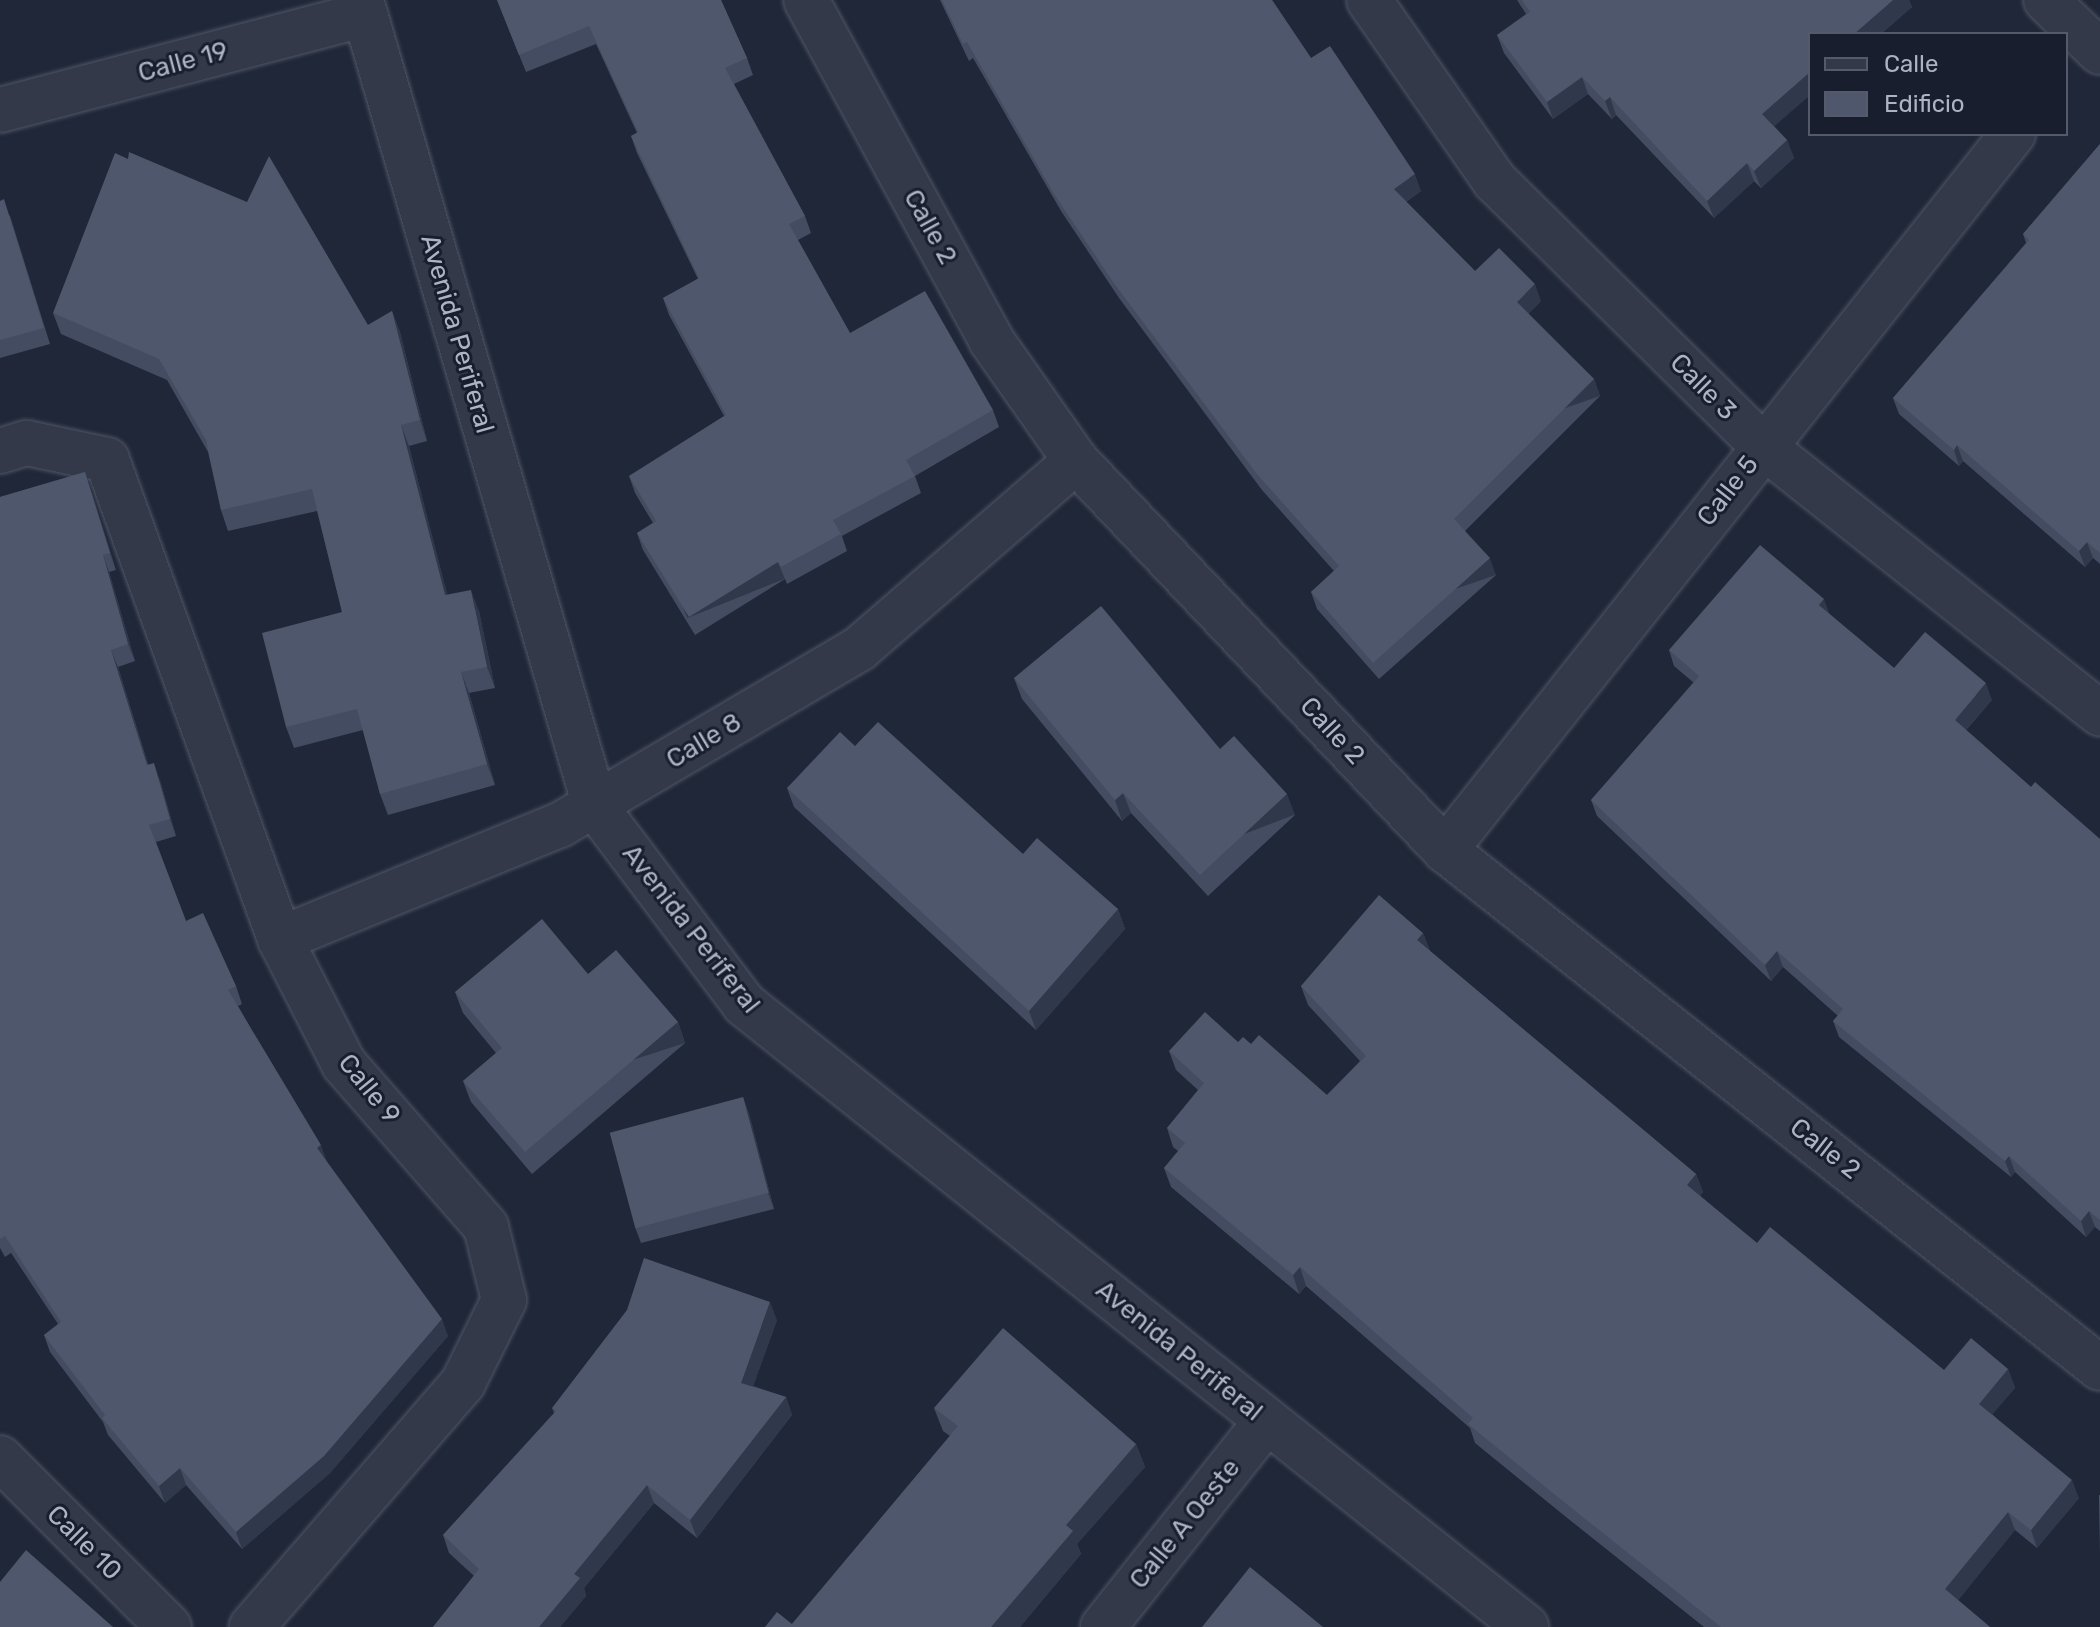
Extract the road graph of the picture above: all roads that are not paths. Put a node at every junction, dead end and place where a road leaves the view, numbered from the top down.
1 (806, 0) edge
2 (1369, 0) edge
3 (2046, 0) edge
4 (363, 7) edge
5 (2088, 47) edge
6 (0, 110) edge
7 (2011, 136) edge
8 (1764, 447) junction
9 (0, 451) edge
10 (1076, 461) junction
11 (2100, 713) edge
12 (595, 806) junction
13 (1445, 850) junction
14 (280, 939) junction
15 (2100, 1368) edge
16 (1267, 1421) junction
17 (0, 1458) edge
18 (169, 1627) edge
19 (252, 1627) edge
20 (1103, 1627) edge
21 (1526, 1627) edge

1 - 10 street, Calle 2
2 - 8 street, Calle 3
3 - 5 street
4 - 6 street, Calle 19
4 - 12 street, Avenida Periferal
7 - 8 street, Calle 5
8 - 11 street, Calle 3
8 - 13 street, Calle 5
9 - 14 street, Calle 9
10 - 12 street, Calle 8
10 - 13 street, Calle 2
12 - 14 street, Calle 8
12 - 16 street, Avenida Periferal
13 - 15 street, Calle 2
14 - 19 street, Calle 9
16 - 20 street, Calle A Oeste
16 - 21 street, Avenida Periferal
17 - 18 street, Calle 10

